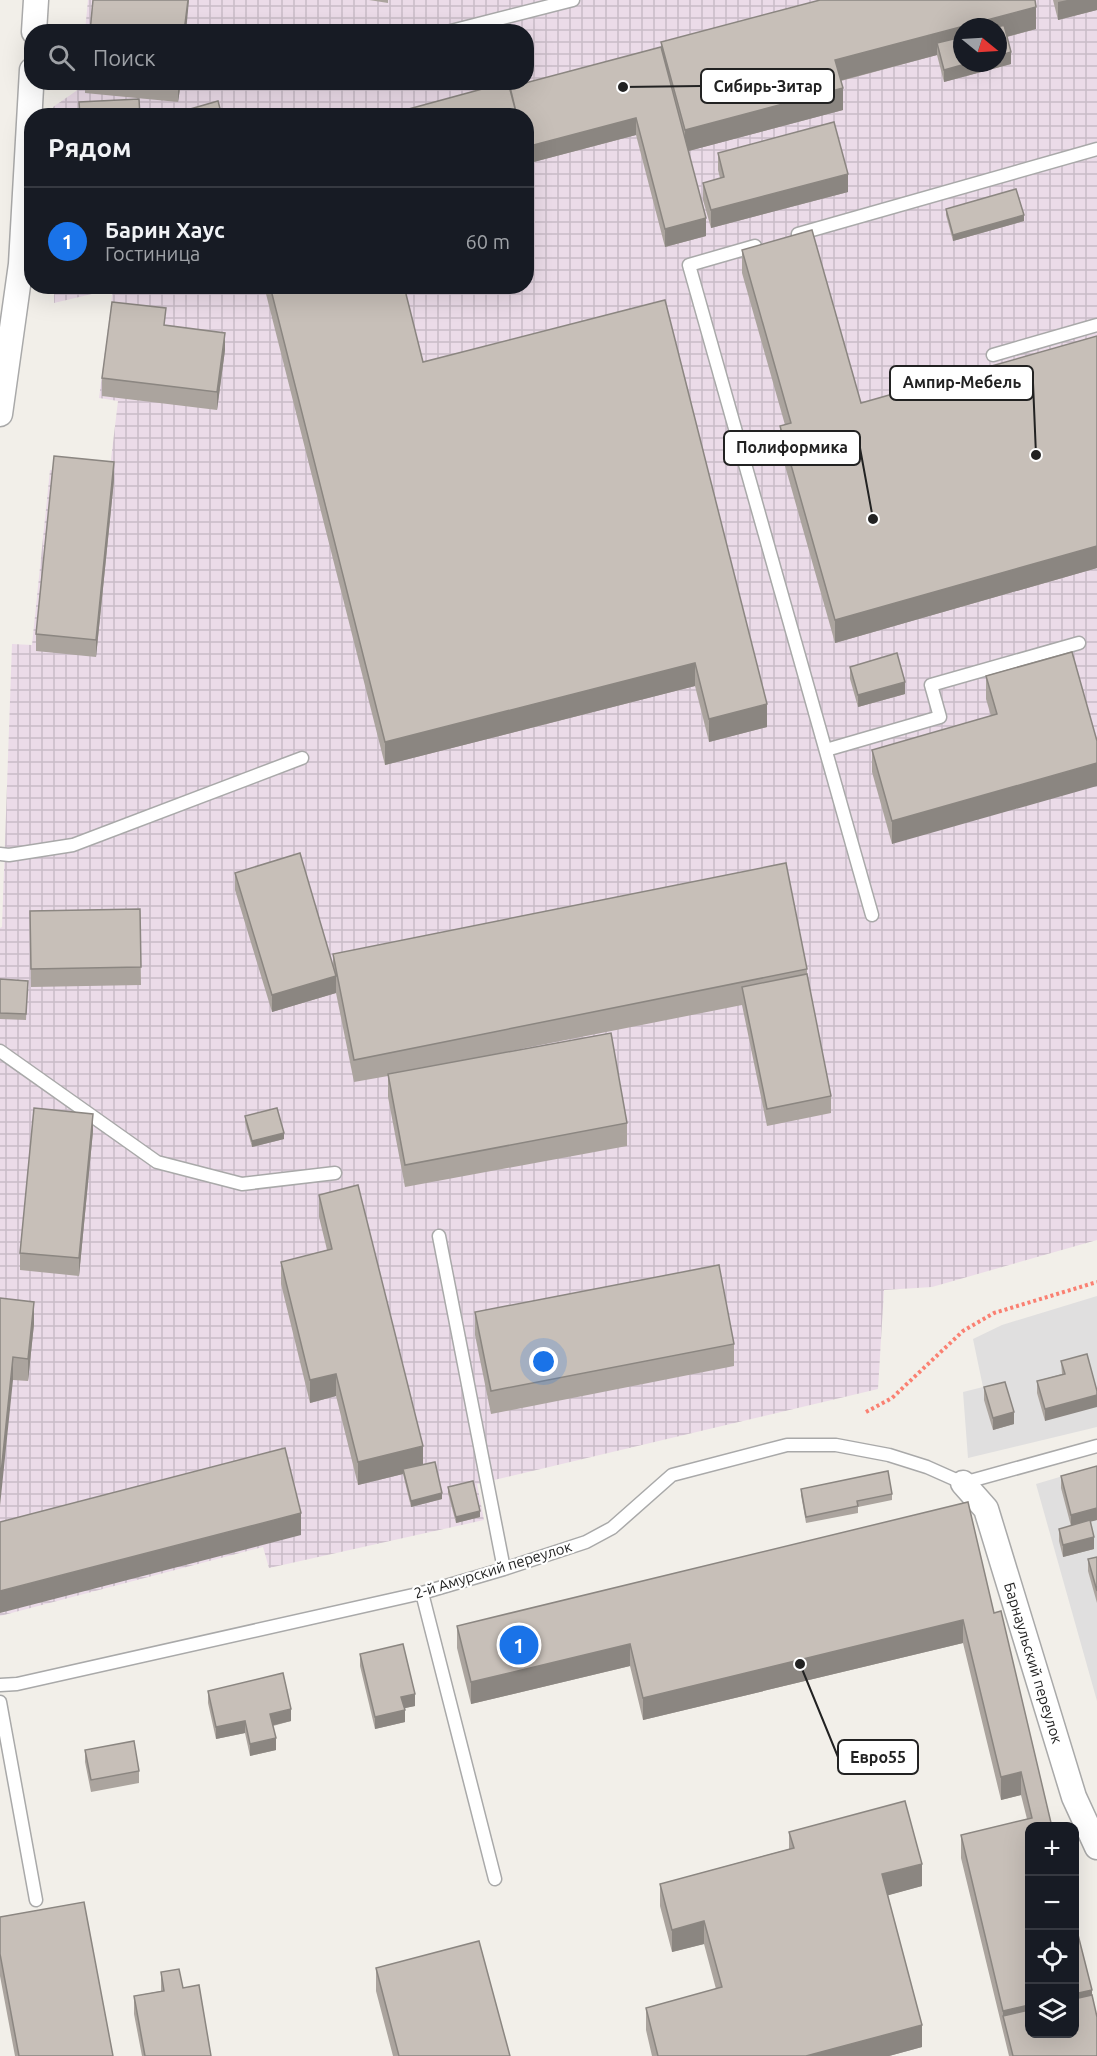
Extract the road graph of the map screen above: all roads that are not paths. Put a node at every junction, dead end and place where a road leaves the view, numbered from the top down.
1 (36, 0) edge
2 (573, 0) edge
3 (34, 24) edge
4 (478, 24) edge
5 (31, 90) edge
6 (30, 108) edge
7 (1097, 149) edge
8 (24, 211) edge
9 (791, 236) edge
10 (768, 243) edge
11 (1097, 325) edge
12 (993, 355) dead end
13 (0, 414) edge
14 (1079, 643) dead end
15 (826, 750) junction
16 (302, 758) dead end
17 (0, 854) edge
18 (872, 915) dead end
19 (0, 1051) edge
20 (335, 1173) dead end
21 (439, 1236) dead end
22 (1097, 1446) edge
23 (963, 1483) junction
24 (504, 1569) junction
25 (422, 1593) junction
26 (0, 1685) edge
27 (0, 1702) edge
28 (1097, 1847) edge
29 (495, 1879) dead end
30 (36, 1900) dead end

1 - 3 street
2 - 4 lane
5 - 6 street
7 - 9 lane
8 - 13 street
10 - 15 lane
11 - 12 lane
14 - 15 lane
15 - 18 lane
16 - 17 lane
19 - 20 lane
21 - 24 lane
22 - 23 lane
23 - 24 lane, 2-й Амурский переулок
23 - 28 street, Барнаульский переулок
24 - 25 lane, 2-й Амурский переулок
25 - 26 lane, 2-й Амурский переулок
25 - 29 lane
27 - 30 lane

